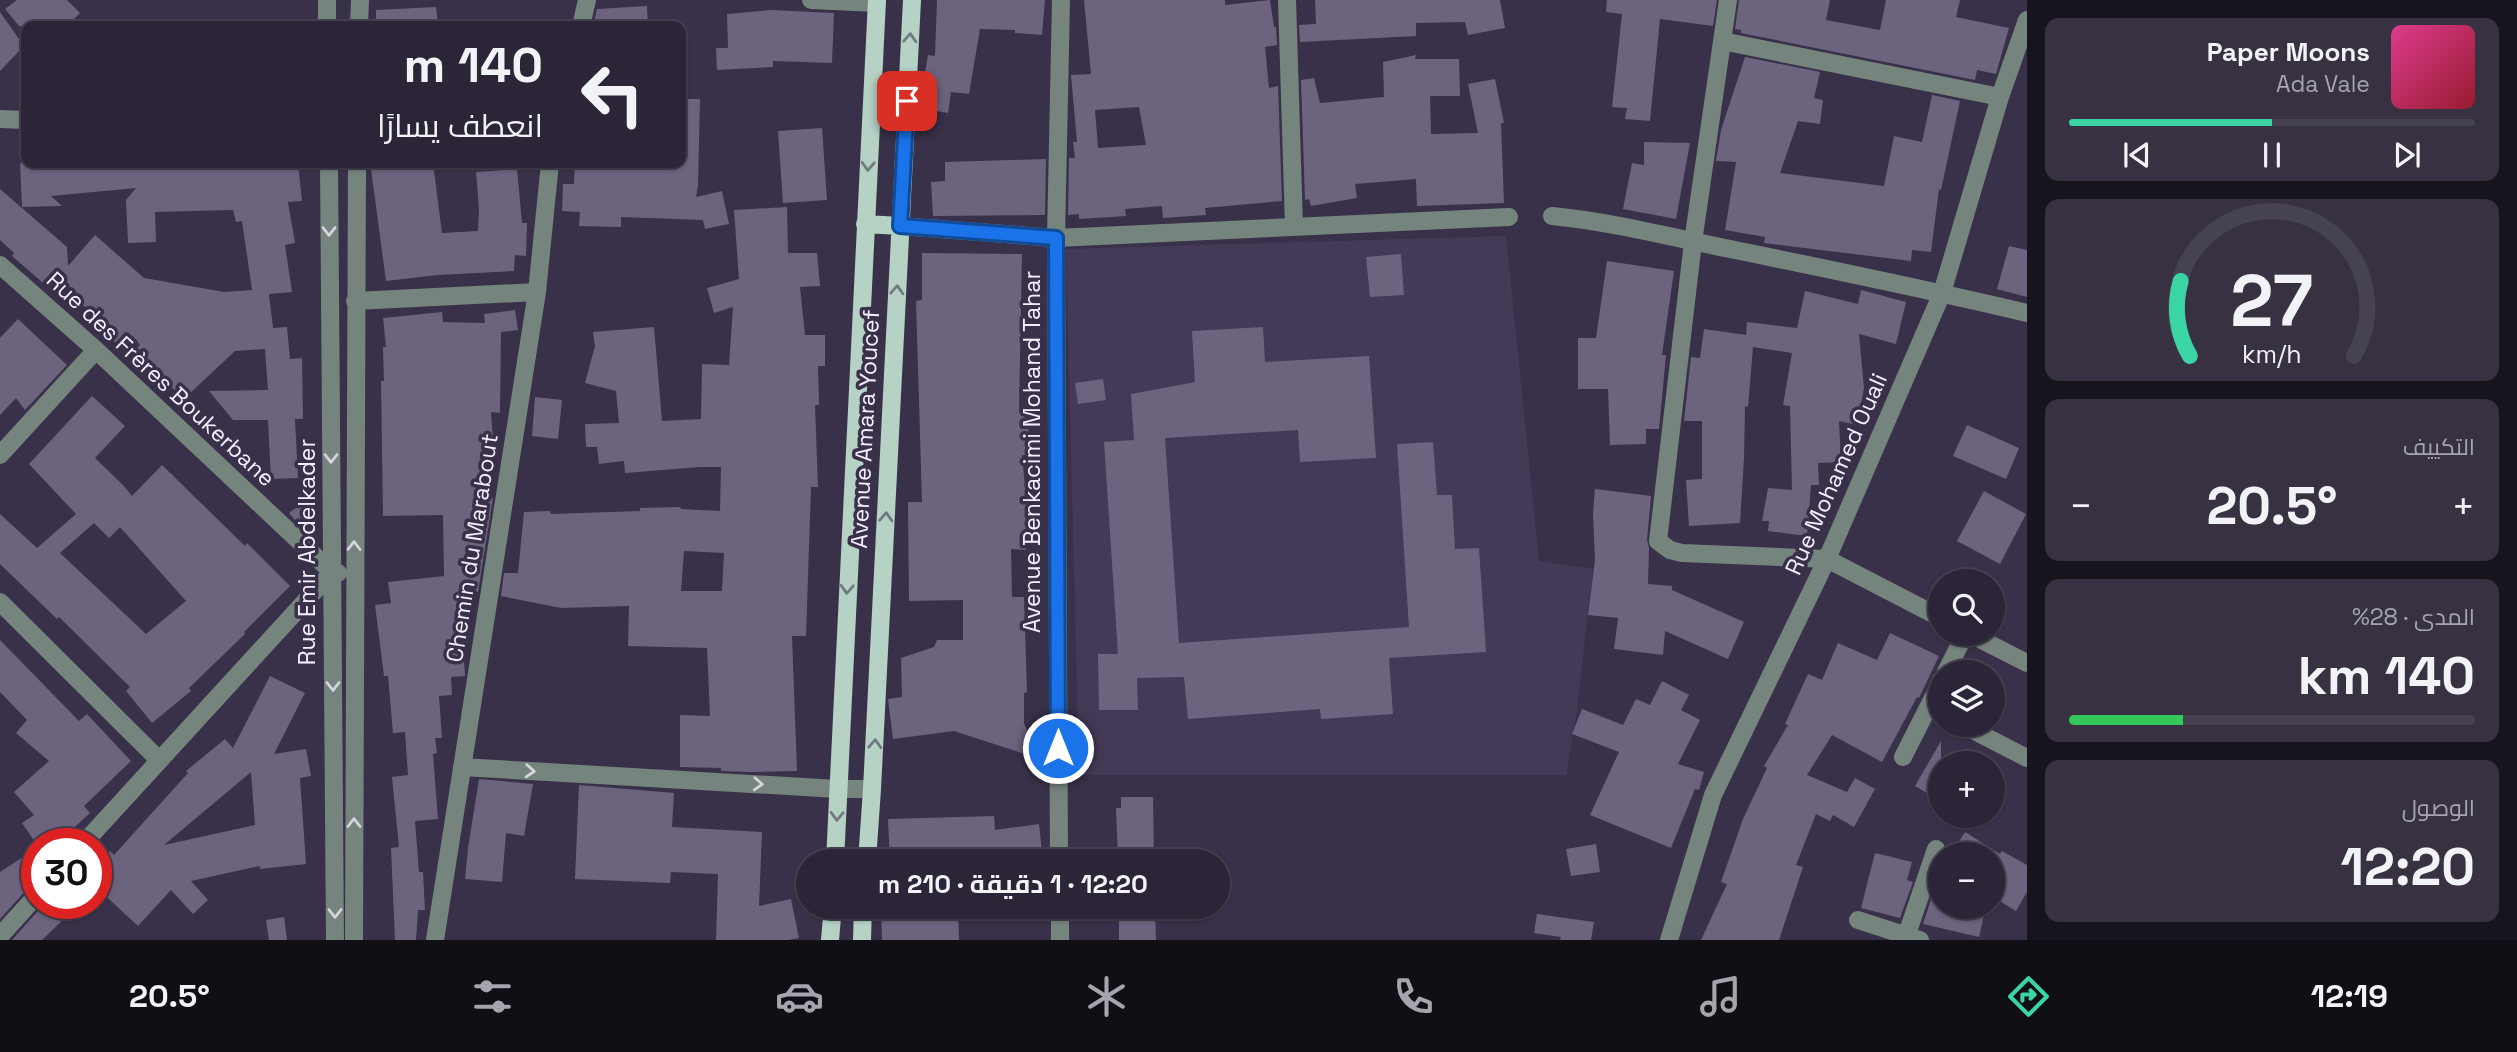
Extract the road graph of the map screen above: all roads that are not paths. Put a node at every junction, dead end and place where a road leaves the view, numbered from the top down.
1 (327, 0) edge
2 (360, 0) edge
3 (587, 0) edge
4 (811, 0) edge
5 (912, 0) edge
6 (1061, 0) edge
7 (1287, 0) edge
8 (1728, 0) edge
9 (877, 1) edge
10 (2027, 20) edge
11 (327, 21) edge
12 (359, 21) edge
13 (582, 21) edge
14 (1722, 41) junction
15 (2000, 97) junction
16 (0, 119) edge
17 (21, 120) edge
18 (328, 168) edge
19 (357, 168) edge
20 (549, 168) edge
21 (1552, 216) dead end
22 (1509, 217) dead end
23 (865, 224) junction
24 (900, 226) junction
25 (1294, 226) junction
26 (1056, 238) junction
27 (1693, 242) junction
28 (0, 265) edge
29 (537, 292) junction
30 (1942, 293) junction
31 (355, 301) junction
32 (2027, 313) edge
33 (96, 350) junction
34 (0, 455) edge
35 (1828, 559) junction
36 (332, 572) junction
37 (354, 573) junction
38 (0, 601) edge
39 (1928, 611) edge
40 (1994, 646) edge
41 (2027, 663) edge
42 (1928, 720) edge
43 (1986, 737) edge
44 (1903, 757) dead end
45 (2027, 758) edge
46 (159, 760) junction
47 (462, 767) junction
48 (838, 789) junction
49 (872, 789) junction
50 (97, 828) edge
51 (836, 849) edge
52 (868, 849) edge
53 (1059, 849) edge
54 (1928, 878) edge
55 (21, 913) edge
56 (832, 919) edge
57 (863, 919) edge
58 (1060, 919) edge
59 (1858, 920) dead end
60 (0, 936) edge
61 (1911, 939) edge
62 (335, 940) edge
63 (354, 940) edge
64 (435, 940) edge
65 (831, 940) edge
66 (862, 940) edge
67 (1060, 940) edge
68 (1669, 940) edge

1 - 11 street
2 - 12 street
3 - 13 street
4 - 9 street
24 -> 5 main road, Avenue Amara Youcef
6 - 26 street, Avenue Benkacimi Mohand Tahar
7 - 25 street
8 - 14 street
9 -> 23 main road, Avenue Amara Youcef
10 - 15 street, Rue Mohamed Ouali
14 - 15 street
14 - 27 street
15 - 30 street, Rue Mohamed Ouali
16 - 17 street
18 -> 36 street, Rue Emir Abdelkader
19 - 31 street, Rue Emir Abdelkader
20 - 29 street, Chemin du Marabout
21 - 27 street
22 - 25 street
23 - 24 main road
23 -> 48 main road, Avenue Amara Youcef
24 - 26 street
49 -> 24 main road, Avenue Amara Youcef
25 - 26 street
26 - 53 street, Avenue Benkacimi Mohand Tahar
27 - 30 street
27 - 35 street
28 - 33 street, Rue des Frères Boukerbane
29 - 31 street
29 - 47 street, Chemin du Marabout
30 - 32 street
30 - 35 street, Rue Mohamed Ouali
37 -> 31 street, Rue Emir Abdelkader
33 - 34 street
33 - 36 street, Rue des Frères Boukerbane
35 - 39 street
35 - 68 street, Rue Mohamed Ouali
36 - 37 street
36 - 46 street
36 -> 62 street, Rue Emir Abdelkader
63 -> 37 street, Rue Emir Abdelkader
38 - 46 street
40 - 41 street
42 - 44 street
43 - 45 street
46 - 50 street
47 -> 48 street
47 - 64 street, Chemin du Marabout
48 - 49 street
48 -> 51 main road, Avenue Amara Youcef
49 - 52 main road, Avenue Amara Youcef
54 - 61 street
55 - 60 street
56 - 65 main road
57 - 66 main road
58 - 67 street
59 - 61 street

